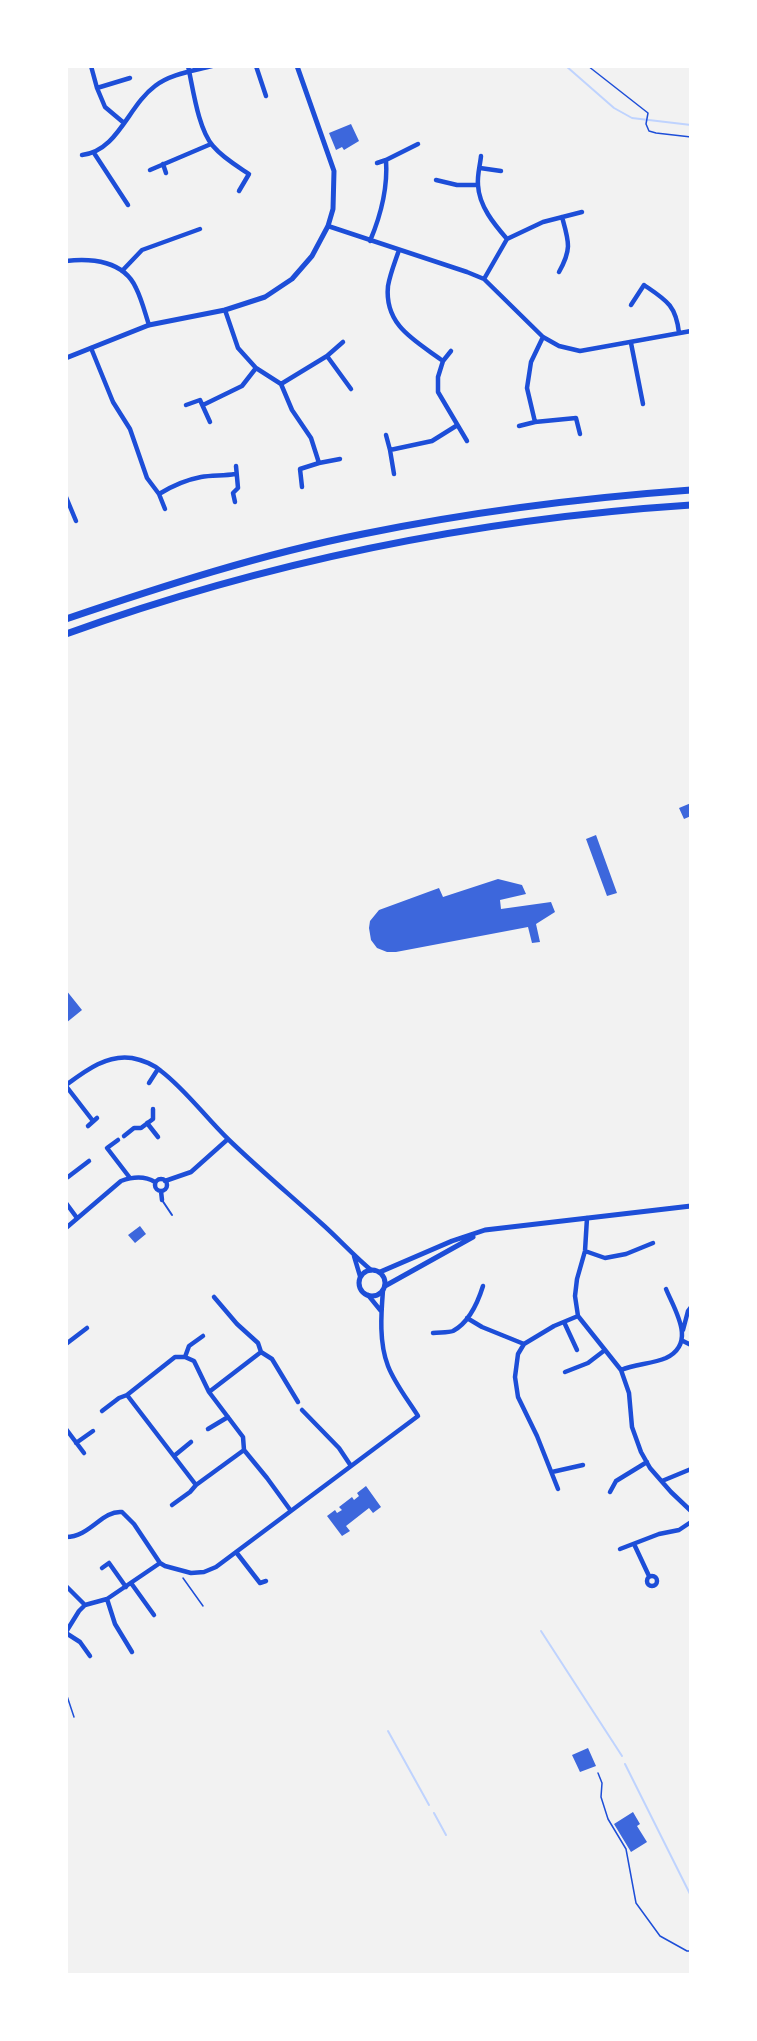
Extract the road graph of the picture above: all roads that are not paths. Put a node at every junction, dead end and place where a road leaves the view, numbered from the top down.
1 (92, 66) edge
2 (188, 66) edge
3 (212, 66) edge
4 (256, 66) edge
5 (297, 66) edge
6 (189, 72) junction
7 (130, 78) dead end
8 (97, 88) junction
9 (266, 96) dead end
10 (123, 123) junction
11 (211, 144) junction
12 (418, 144) dead end
13 (94, 153) junction
14 (82, 155) dead end
15 (481, 156) dead end
16 (387, 160) junction
17 (377, 163) dead end
18 (163, 164) junction
19 (480, 168) junction
20 (150, 170) dead end
21 (501, 171) dead end
22 (166, 173) dead end
23 (436, 180) dead end
24 (478, 185) junction
25 (239, 191) dead end
26 (128, 205) dead end
27 (582, 212) dead end
28 (562, 217) junction
29 (328, 226) junction
30 (200, 229) dead end
31 (507, 239) junction
32 (370, 241) junction
33 (399, 250) junction
34 (66, 261) edge
35 (122, 271) junction
36 (559, 272) dead end
37 (484, 279) junction
38 (631, 305) dead end
39 (225, 310) junction
40 (149, 325) junction
41 (691, 331) edge
42 (679, 333) junction
43 (543, 337) junction
44 (343, 342) dead end
45 (631, 343) junction
46 (92, 348) junction
47 (451, 351) dead end
48 (327, 356) junction
49 (66, 358) edge
50 (443, 361) junction
51 (256, 368) junction
52 (281, 384) junction
53 (351, 389) dead end
54 (643, 404) dead end
55 (186, 405) dead end
56 (203, 405) junction
57 (210, 422) dead end
58 (535, 422) junction
59 (456, 426) junction
60 (519, 426) dead end
61 (580, 434) dead end
62 (386, 435) dead end
63 (467, 441) dead end
64 (390, 450) junction
65 (340, 459) dead end
66 (319, 463) junction
67 (236, 466) dead end
68 (236, 474) junction
69 (394, 474) dead end
70 (302, 487) dead end
71 (691, 490) edge
72 (159, 494) junction
73 (66, 497) edge
74 (235, 502) dead end
75 (691, 506) edge
76 (165, 509) dead end
77 (76, 521) dead end
78 (66, 619) edge
79 (66, 634) edge
80 (158, 1069) junction
81 (148, 1083) dead end
82 (66, 1086) edge
83 (153, 1109) dead end
84 (147, 1123) junction
85 (88, 1126) dead end
86 (124, 1136) dead end
87 (158, 1137) dead end
88 (228, 1139) junction
89 (118, 1140) dead end
90 (89, 1161) dead end
91 (68, 1177) dead end
92 (130, 1178) junction
93 (165, 1181) junction
94 (155, 1182) junction
95 (161, 1191) junction
96 (162, 1200) joint
97 (66, 1203) edge
98 (691, 1206) edge
99 (172, 1215) dead end
100 (77, 1218) junction
101 (587, 1218) junction
102 (66, 1228) edge
103 (485, 1230) junction
104 (653, 1243) dead end
105 (585, 1251) junction
106 (354, 1256) junction
107 (371, 1269) junction
108 (380, 1272) junction
109 (360, 1276) junction
110 (483, 1287) dead end
111 (384, 1288) junction
112 (666, 1289) dead end
113 (368, 1295) junction
114 (214, 1298) dead end
115 (691, 1307) edge
116 (381, 1311) junction
117 (578, 1316) junction
118 (467, 1318) junction
119 (564, 1322) junction
120 (87, 1328) dead end
121 (683, 1330) junction
122 (433, 1333) dead end
123 (203, 1336) dead end
124 (683, 1341) junction
125 (66, 1344) edge
126 (525, 1344) junction
127 (691, 1346) edge
128 (577, 1350) dead end
129 (605, 1350) junction
130 (261, 1352) junction
131 (185, 1357) junction
132 (621, 1371) junction
133 (565, 1372) dead end
134 (209, 1392) junction
135 (127, 1395) junction
136 (298, 1402) dead end
137 (302, 1410) dead end
138 (102, 1412) dead end
139 (228, 1417) junction
140 (66, 1429) edge
141 (208, 1429) dead end
142 (93, 1431) dead end
143 (191, 1442) dead end
144 (76, 1443) junction
145 (244, 1450) junction
146 (84, 1453) dead end
147 (174, 1456) junction
148 (647, 1462) junction
149 (583, 1465) dead end
150 (351, 1466) junction
151 (691, 1469) edge
152 (552, 1472) junction
153 (662, 1481) junction
154 (196, 1485) junction
155 (558, 1489) dead end
156 (610, 1492) dead end
157 (172, 1505) dead end
158 (291, 1511) junction
159 (691, 1511) edge
160 (691, 1522) edge
161 (66, 1537) edge
162 (634, 1544) junction
163 (620, 1549) dead end
164 (236, 1552) junction
165 (160, 1563) junction
166 (102, 1568) dead end
167 (649, 1576) dead end
168 (266, 1581) dead end
169 (128, 1585) junction
170 (66, 1586) edge
171 (107, 1599) junction
172 (85, 1605) junction
173 (154, 1616) dead end
174 (66, 1617) edge
175 (73, 1621) junction
176 (66, 1633) edge
177 (132, 1652) dead end
178 (90, 1656) dead end

1 - 8 street
2 - 6 street
3 - 6 street
4 - 9 street
5 - 29 street
6 - 10 street
6 - 11 street
7 - 8 street
8 - 10 street
10 - 13 street
11 - 18 street
11 - 25 street
12 - 16 street
13 - 14 street
13 - 26 street
15 - 19 street
16 - 17 street
16 - 32 street
18 - 20 street
18 - 22 street
19 - 21 street
19 - 24 street
23 - 24 street
24 - 31 street
27 - 28 street
28 - 31 street
28 - 36 street
29 - 32 street
29 - 39 street
30 - 35 street
31 - 37 street
32 - 33 street
33 - 37 street
33 - 50 street
34 - 35 street
35 - 40 street
37 - 43 street
38 - 42 street
39 - 40 street
39 - 51 street
40 - 46 street
41 - 42 street
42 - 45 street
43 - 45 street
43 - 58 street
44 - 48 street
45 - 54 street
46 - 49 street
46 - 72 street
47 - 50 street
48 - 52 street
48 - 53 street
50 - 59 street
51 - 52 street
51 - 56 street
52 - 66 street
55 - 56 street
56 - 57 street
58 - 60 street
58 - 61 street
59 - 63 street
59 - 64 street
62 - 64 street
64 - 69 street
65 - 66 street
66 - 70 street
67 - 68 street
68 - 72 street
68 - 74 street
71 - 78 main road
72 - 76 street
73 - 77 street
75 - 79 main road
80 - 81 street
80 - 82 street
80 - 88 street
82 - 85 street
83 - 84 street
84 - 86 street
84 - 87 street
88 - 93 street
88 - 106 street
89 - 92 street
90 - 91 street
92 - 94 street
92 - 100 street
93 - 94 street
93 - 95 street
94 - 95 street
95 - 96 street
96 - 99 lane
97 - 100 street
98 - 101 street
100 - 102 street
101 - 103 street
101 - 105 street
103 - 108 street
103 - 111 street
104 - 105 street
105 - 117 street
106 - 107 street
106 - 109 street
107 - 108 street
107 - 109 street
108 - 111 street
109 - 113 street
110 - 118 street
111 - 113 street
111 - 116 street
112 - 121 street
113 - 116 street
114 - 130 street
115 - 121 street
116 - 150 street
117 - 119 street
117 - 129 street
118 - 122 street
118 - 126 street
119 - 126 street
119 - 128 street
120 - 125 street
121 - 124 street
123 - 131 street
124 - 127 street
124 - 132 street
126 - 152 street
129 - 132 street
129 - 133 street
130 - 134 street
130 - 136 street
131 - 134 street
131 - 135 street
132 - 148 street
134 - 139 street
135 - 138 street
135 - 147 street
137 - 150 street
139 - 141 street
139 - 145 street
140 - 144 street
142 - 144 street
143 - 147 street
144 - 146 street
145 - 154 street
145 - 158 street
147 - 154 street
148 - 153 street
148 - 156 street
149 - 152 street
150 - 158 street
151 - 153 street
152 - 155 street
153 - 159 street
154 - 157 street
158 - 164 street
160 - 162 street
161 - 165 street
162 - 163 street
162 - 167 street
164 - 165 street
164 - 168 street
165 - 169 street
166 - 169 street
169 - 171 street
169 - 173 street
170 - 172 street
171 - 172 street
171 - 177 street
172 - 175 street
174 - 175 street
175 - 176 street
176 - 178 street

